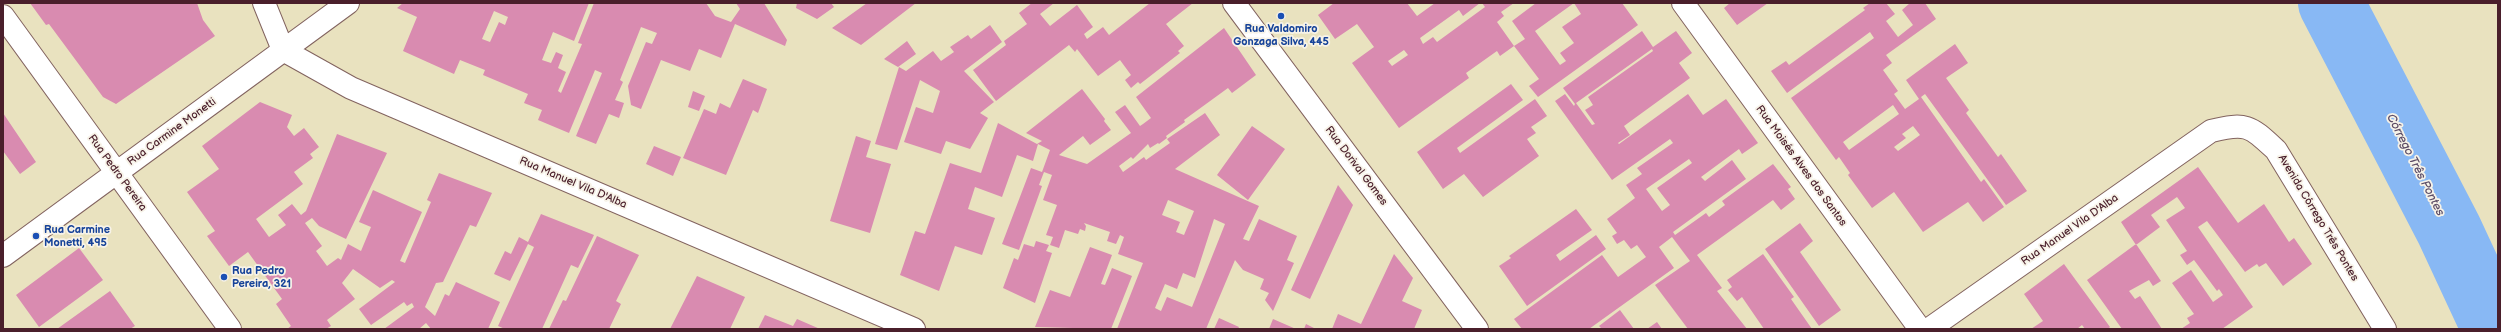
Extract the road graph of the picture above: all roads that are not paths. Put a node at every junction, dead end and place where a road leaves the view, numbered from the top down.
1 (264, 3) edge
2 (348, 3) edge
3 (1234, 3) edge
4 (1683, 3) edge
5 (3, 16) edge
6 (283, 50) junction
7 (2211, 131) joint
8 (117, 172) junction
9 (3, 256) edge
10 (230, 329) edge
11 (914, 329) edge
12 (1477, 329) edge
13 (1920, 329) edge
14 (1928, 329) edge
15 (2385, 329) edge

1 - 6 street
2 - 6 street, Rua Carmine Monetti
3 - 12 street, Rua Dorival Gomes
4 - 13 street, Rua Moisés Alves dos Santos
5 - 8 street, Rua Pedro Pereira
6 - 8 street, Rua Carmine Monetti
6 - 11 street, Rua Manuel Vila D'Alba
7 - 14 street, Rua Manuel Vila D'Alba
7 - 15 street, Avenida Córrego Três Pontes
8 - 9 street, Rua Carmine Monetti
8 - 10 street, Rua Pedro Pereira

